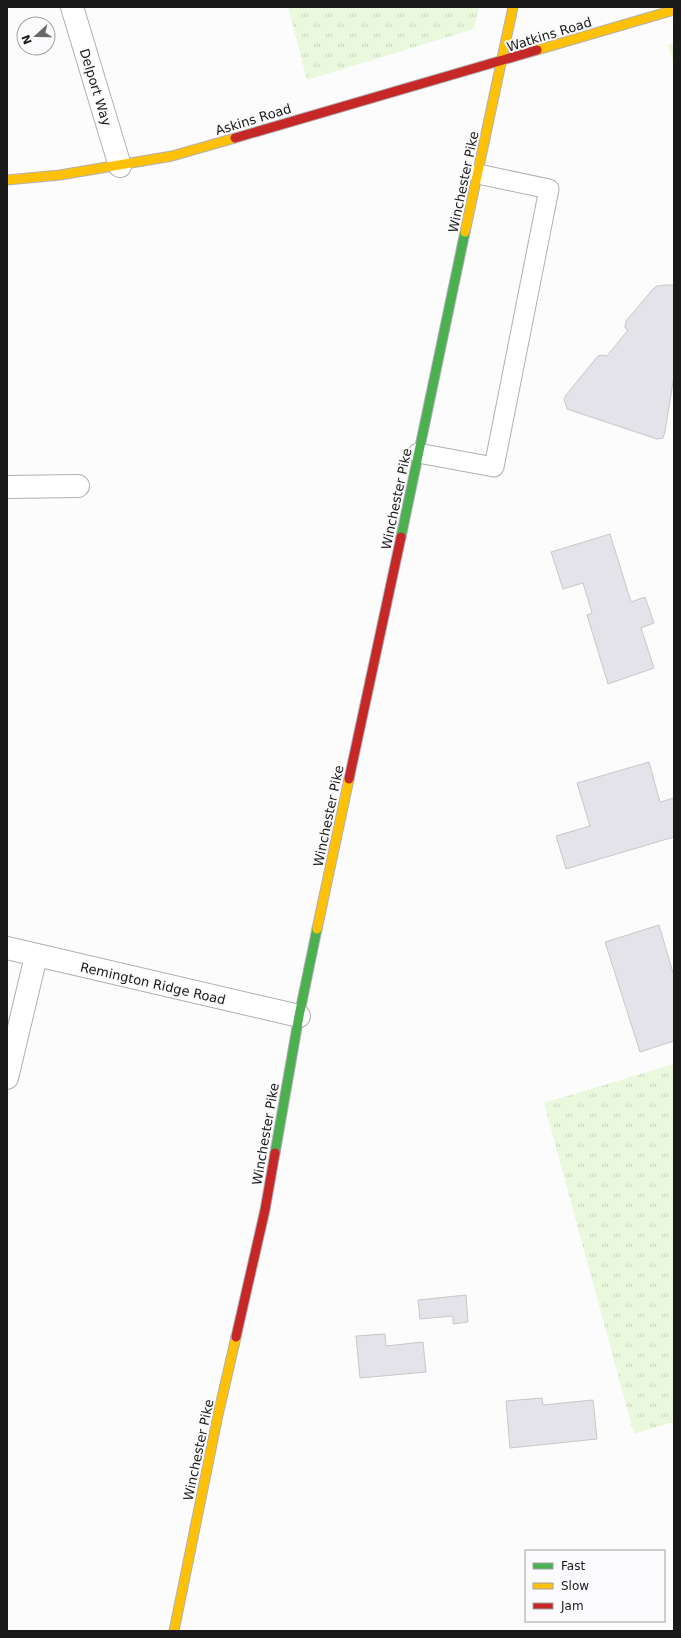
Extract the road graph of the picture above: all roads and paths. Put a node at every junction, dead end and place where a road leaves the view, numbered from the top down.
1 (72, 7) edge
2 (513, 7) edge
3 (672, 9) edge
4 (501, 62) junction
5 (120, 166) junction
6 (478, 174) junction
7 (7, 180) edge
8 (418, 453) junction
9 (78, 486) dead end
10 (7, 487) edge
11 (7, 948) edge
12 (36, 956) junction
13 (299, 1016) junction
14 (7, 1078) edge
15 (174, 1631) edge

1 - 5 street, Delport Way
2 - 4 main road, Winchester Pike
3 - 4 main road, Watkins Road
4 - 5 main road, Askins Road
4 - 6 main road, Winchester Pike
5 - 7 main road, Askins Road
6 - 8 main road, Winchester Pike
6 - 8 lane
8 - 13 main road, Winchester Pike
9 - 10 street
11 - 12 street, Remington Ridge Road
12 - 13 street, Remington Ridge Road
12 - 14 street
13 - 15 main road, Winchester Pike

